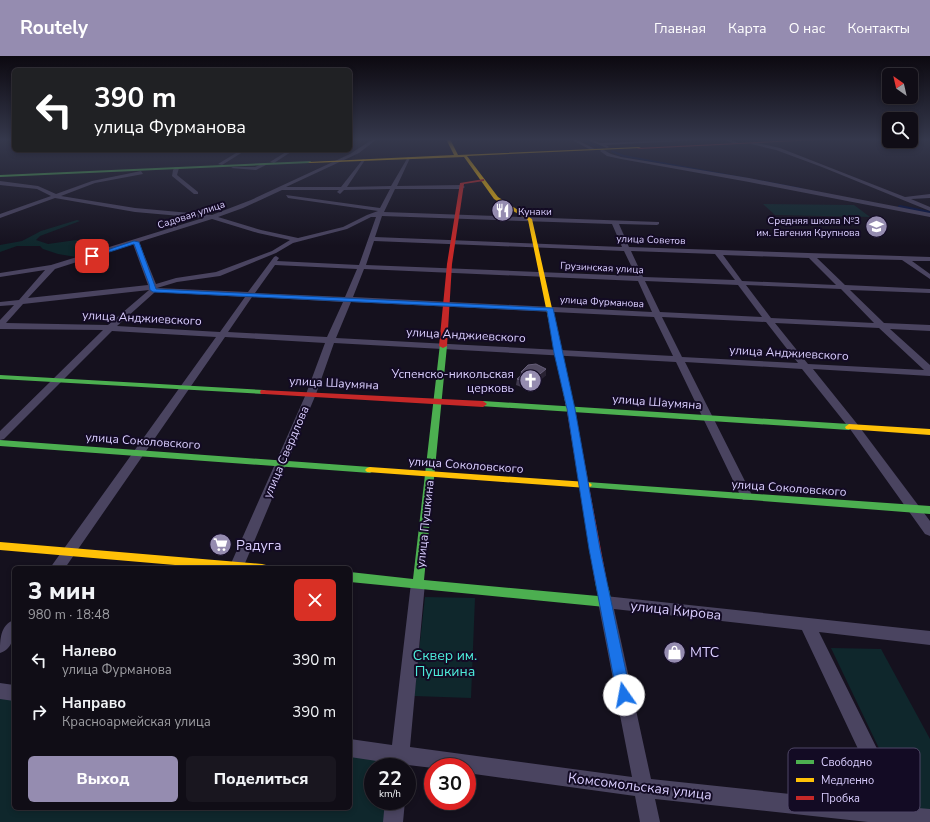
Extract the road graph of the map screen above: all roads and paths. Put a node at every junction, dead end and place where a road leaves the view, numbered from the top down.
1 (132, 175) edge
2 (175, 175) edge
3 (310, 175) edge
4 (353, 175) edge
5 (399, 175) edge
6 (477, 175) edge
7 (718, 175) edge
8 (846, 175) edge
9 (482, 180) junction
10 (0, 183) edge
11 (462, 186) junction
12 (282, 188) junction
13 (392, 188) junction
14 (343, 189) junction
15 (196, 193) dead end
16 (271, 194) junction
17 (56, 196) junction
18 (930, 196) edge
19 (905, 198) junction
20 (333, 201) junction
21 (930, 209) edge
22 (381, 212) junction
23 (0, 216) edge
24 (456, 216) junction
25 (930, 216) edge
26 (212, 218) junction
27 (530, 219) junction
28 (615, 223) junction
29 (657, 223) dead end
30 (372, 239) junction
31 (298, 240) junction
32 (453, 241) junction
33 (136, 242) junction
34 (536, 244) junction
35 (627, 248) junction
36 (274, 252) junction
37 (717, 252) junction
38 (811, 256) junction
39 (902, 257) junction
40 (930, 259) edge
41 (273, 263) junction
42 (362, 266) junction
43 (52, 267) junction
44 (450, 270) junction
45 (543, 273) junction
46 (0, 275) edge
47 (930, 278) edge
48 (641, 279) junction
49 (740, 283) junction
50 (842, 287) junction
51 (153, 288) junction
52 (930, 291) edge
53 (248, 296) junction
54 (348, 300) junction
55 (22, 302) junction
56 (0, 304) edge
57 (445, 304) junction
58 (550, 309) junction
59 (657, 315) junction
60 (768, 320) junction
61 (0, 325) edge
62 (882, 326) junction
63 (930, 328) edge
64 (109, 329) junction
65 (220, 335) junction
66 (330, 341) junction
67 (443, 345) junction
68 (558, 353) junction
69 (679, 359) junction
70 (805, 366) junction
71 (930, 370) edge
72 (930, 373) edge
73 (0, 377) edge
74 (58, 380) junction
75 (184, 386) junction
76 (311, 394) junction
77 (436, 401) junction
78 (571, 409) junction
79 (708, 418) junction
80 (854, 427) junction
81 (930, 432) edge
82 (0, 437) edge
83 (0, 443) edge
84 (138, 453) junction
85 (282, 462) junction
86 (430, 474) junction
87 (584, 486) junction
88 (746, 497) junction
89 (913, 509) junction
90 (930, 510) edge
91 (930, 531) edge
92 (0, 546) edge
93 (68, 552) junction
94 (58, 566) edge
95 (226, 566) edge
96 (237, 566) edge
97 (352, 576) edge
98 (418, 583) junction
99 (605, 602) junction
100 (807, 624) junction
101 (12, 629) edge
102 (930, 638) edge
103 (0, 646) edge
104 (0, 691) edge
105 (12, 693) edge
106 (867, 748) edge
107 (352, 749) edge
108 (385, 758) edge
109 (399, 758) edge
110 (416, 764) edge
111 (643, 788) junction
112 (788, 805) edge
113 (394, 810) edge
114 (849, 812) edge
115 (901, 818) edge
116 (930, 818) edge
117 (393, 822) edge
118 (650, 822) edge

1 - 17 street
2 - 15 street
3 - 12 street, Садовая улица
4 - 14 street
5 - 13 street, улица Свердлова
6 - 9 street
7 - 25 street
8 - 19 street
9 - 11 street
9 - 27 street
10 - 17 street
11 - 13 street
11 - 24 street, улица Пушкина
12 - 14 street
12 - 16 street, Садовая улица
13 - 14 street
13 - 22 street, улица Свердлова
14 - 20 street
16 - 20 street
16 - 26 street, Садовая улица
17 - 23 street
17 - 26 street
18 - 19 street
19 - 21 street
20 - 22 street
22 - 24 street
22 - 30 street, улица Свердлова
22 - 31 street
24 - 27 street
24 - 32 street, улица Пушкина
26 - 31 street
26 - 33 street, Садовая улица
27 - 28 street
27 - 34 street
28 - 29 street
28 - 35 street
30 - 32 street, улица Советов
30 - 42 street, улица Свердлова
31 - 36 street
32 - 34 street, улица Советов
32 - 44 street, улица Пушкина
33 - 43 street, Садовая улица
33 - 51 street
34 - 35 street, улица Советов
34 - 45 street
35 - 37 street, улица Советов
35 - 48 street
36 - 41 street
36 - 51 street
37 - 38 street, улица Советов
37 - 49 street
38 - 39 street, улица Советов
38 - 50 street
39 - 40 street, улица Советов
39 - 47 street
41 - 42 street, Грузинская улица
41 - 53 street
42 - 44 street, Грузинская улица
42 - 54 street, улица Свердлова
43 - 46 street, Садовая улица
43 - 55 street
44 - 45 street, Грузинская улица
44 - 57 street, улица Пушкина
45 - 48 street, Грузинская улица
45 - 58 street
48 - 49 street, Грузинская улица
48 - 59 street
49 - 50 street, Грузинская улица
49 - 60 street
50 - 52 street, Грузинская улица
50 - 62 street
51 - 53 street, улица Фурманова
51 - 55 street
51 - 64 street
53 - 54 street, улица Фурманова
53 - 65 street
54 - 57 street, улица Фурманова
54 - 66 street, улица Свердлова
55 - 56 street
55 - 61 street
57 - 58 street, улица Фурманова
57 - 67 street, улица Пушкина
58 - 59 street, улица Фурманова
58 - 68 street
59 - 60 street, улица Фурманова
59 - 69 street
60 - 62 street, улица Фурманова
60 - 70 street
61 - 64 street, улица Анджиевского
62 - 63 street, улица Фурманова
62 - 71 street
64 - 65 street, улица Анджиевского
64 - 74 street
65 - 66 street, улица Анджиевского
65 - 75 street
66 - 67 street, улица Анджиевского
66 - 76 street, улица Свердлова
67 - 68 street, улица Анджиевского
67 - 77 street, улица Пушкина
68 - 69 street, улица Анджиевского
68 - 78 street
69 - 70 street, улица Анджиевского
69 - 79 street
70 - 72 street, улица Анджиевского
70 - 80 street
73 - 74 street, улица Шаумяна
74 - 75 street, улица Шаумяна
74 - 82 street
75 - 76 street, улица Шаумяна
75 - 84 street
76 - 77 street, улица Шаумяна
76 - 85 street, улица Свердлова
77 - 78 street, улица Шаумяна
77 - 86 street, улица Пушкина
78 - 79 street, улица Шаумяна
78 - 87 street
79 - 80 street, улица Шаумяна
79 - 88 street
80 - 81 street, улица Шаумяна
80 - 89 street
83 - 84 street, улица Соколовского
84 - 85 street, улица Соколовского
84 - 93 street
85 - 86 street, улица Соколовского
85 - 96 street, улица Свердлова
86 - 87 street, улица Соколовского
86 - 98 street, улица Пушкина
87 - 88 street, улица Соколовского
87 - 99 street
88 - 89 street, улица Соколовского
89 - 90 street, улица Соколовского
89 - 91 street
92 - 93 street
93 - 94 street
93 - 95 street
97 - 98 street, улица Кирова
98 - 99 street, улица Кирова
98 - 109 street, улица Пушкина
99 - 100 street, улица Кирова
99 - 111 street
100 - 102 street, улица Кирова
100 - 106 street
101 - 103 street
104 - 105 street
107 - 108 street, Комсомольская улица
110 - 111 street, Комсомольская улица
111 - 112 street, Комсомольская улица
111 - 118 street
113 - 117 street
114 - 115 street, Комсомольская улица
115 - 116 street, Комсомольская улица

